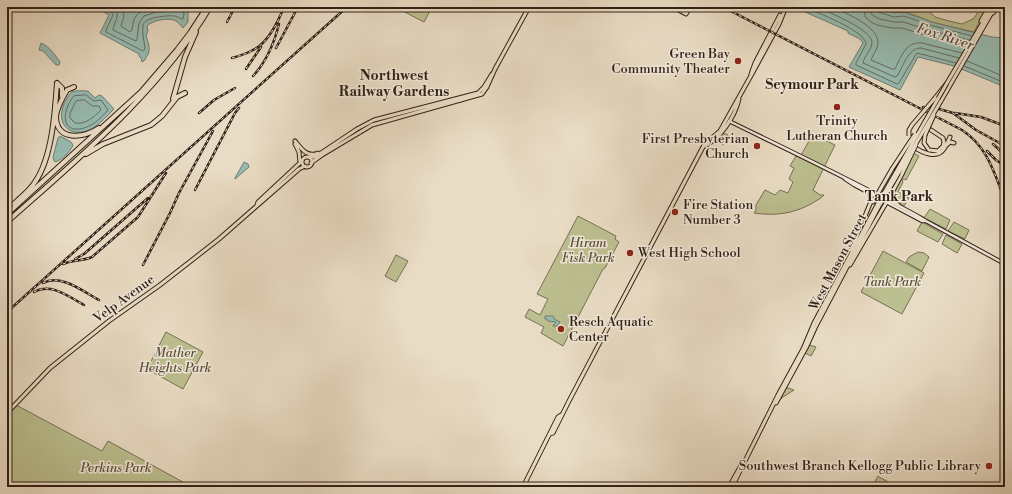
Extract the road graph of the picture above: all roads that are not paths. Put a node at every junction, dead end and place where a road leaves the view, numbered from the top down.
1 (207, 7) edge
2 (211, 7) edge
3 (529, 7) edge
4 (673, 7) edge
5 (689, 7) edge
6 (989, 7) edge
7 (992, 7) edge
8 (996, 7) edge
9 (784, 9) edge
10 (200, 22) junction
11 (973, 39) junction
12 (947, 83) junction
13 (74, 87) dead end
14 (185, 93) dead end
15 (478, 94) junction
16 (941, 101) junction
17 (61, 102) junction
18 (170, 107) junction
19 (111, 120) junction
20 (728, 120) junction
21 (923, 127) junction
22 (931, 130) dead end
23 (949, 138) dead end
24 (954, 142) dead end
25 (943, 148) junction
26 (321, 152) junction
27 (309, 157) junction
28 (301, 162) junction
29 (311, 163) junction
30 (71, 165) junction
31 (305, 166) junction
32 (844, 178) junction
33 (894, 189) junction
34 (869, 193) junction
35 (876, 195) junction
36 (887, 201) junction
37 (257, 204) junction
38 (898, 205) junction
39 (7, 212) edge
40 (868, 212) junction
41 (7, 222) edge
42 (926, 222) junction
43 (1005, 264) edge
44 (840, 278) junction
45 (7, 413) edge
46 (745, 460) junction
47 (523, 487) edge
48 (729, 487) edge
49 (732, 487) edge

1 - 10 highway
2 - 10 highway
3 - 15 main road
4 - 5 main road
6 - 11 main road
7 - 11 main road, West Mason Street
8 - 16 main road, West Mason Street
9 - 20 main road
10 - 18 highway
10 - 19 highway
10 - 30 highway
11 - 12 main road, West Mason Street
12 - 21 main road, West Mason Street, bridge
12 - 25 main road, bridge
13 - 17 highway
14 - 18 highway
15 - 26 main road
15 - 29 main road
16 - 21 main road, West Mason Street, bridge
16 - 25 main road, bridge
17 - 19 highway
17 - 39 highway
18 - 30 highway
19 - 39 highway
20 - 32 main road
20 - 47 main road
21 - 33 main road, bridge
21 - 35 main road, bridge
21 - 44 main road, West Mason Street, bridge
22 - 25 main road
23 - 25 main road
24 - 25 main road
26 - 27 main road
26 - 28 main road
27 - 28 main road
27 - 29 main road
28 - 31 main road
28 - 37 main road, Velp Avenue
29 - 31 main road
30 - 41 highway
31 - 37 main road, Velp Avenue
32 - 34 main road
32 - 35 main road
33 - 36 main road
33 - 38 main road
34 - 35 main road
34 - 40 main road
35 - 36 main road
35 - 40 main road
36 - 38 main road
36 - 42 main road
36 - 44 main road
37 - 45 main road, Velp Avenue
38 - 42 main road
40 - 44 main road
42 - 43 main road
44 - 46 main road, West Mason Street
46 - 48 main road, West Mason Street
46 - 49 main road, West Mason Street

